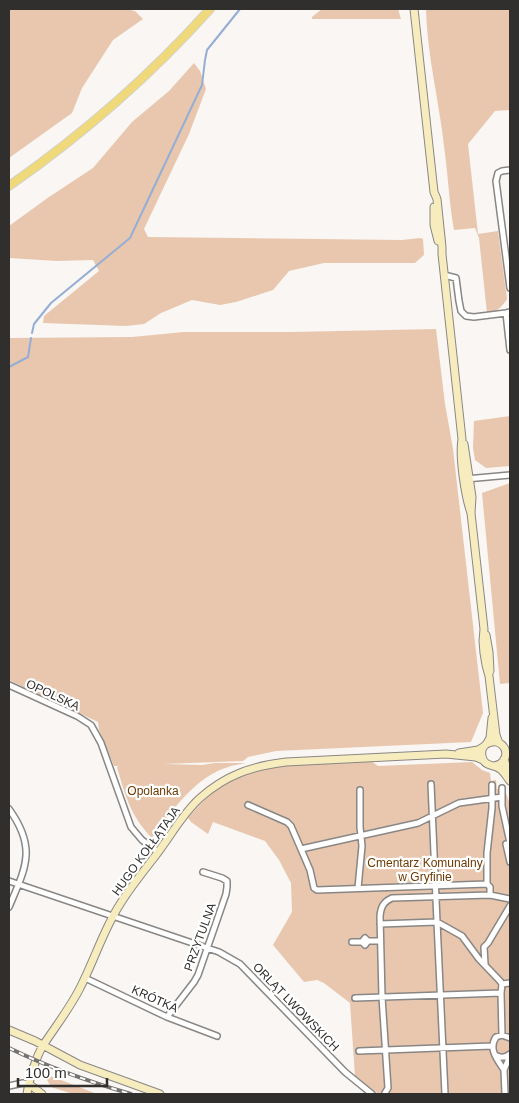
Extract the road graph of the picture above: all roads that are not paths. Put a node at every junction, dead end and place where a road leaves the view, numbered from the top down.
1 (210, 9) edge
2 (414, 9) edge
3 (510, 170) edge
4 (9, 186) edge
5 (444, 275) junction
6 (510, 288) edge
7 (508, 312) edge
8 (510, 350) edge
9 (510, 475) edge
10 (467, 479) junction
11 (9, 685) edge
12 (493, 713) junction
13 (503, 744) edge
14 (485, 745) junction
15 (456, 754) junction
16 (507, 756) edge
17 (483, 760) junction
18 (494, 766) junction
19 (510, 773) edge
20 (510, 781) edge
21 (431, 784) dead end
22 (492, 785) dead end
23 (502, 788) dead end
24 (360, 790) dead end
25 (502, 797) junction
26 (492, 798) junction
27 (248, 806) dead end
28 (9, 809) edge
29 (432, 816) junction
30 (361, 835) junction
31 (510, 843) edge
32 (301, 849) junction
33 (158, 852) junction
34 (510, 862) edge
35 (203, 872) dead end
36 (9, 881) edge
37 (18, 884) junction
38 (487, 884) junction
39 (436, 886) junction
40 (358, 888) junction
41 (490, 895) junction
42 (437, 897) junction
43 (510, 899) edge
44 (510, 906) edge
45 (9, 907) edge
46 (113, 916) junction
47 (437, 922) junction
48 (380, 924) junction
49 (380, 941) junction
50 (352, 942) dead end
51 (207, 948) junction
52 (485, 964) junction
53 (85, 978) junction
54 (510, 983) edge
55 (502, 984) junction
56 (501, 993) junction
57 (440, 995) junction
58 (382, 997) junction
59 (355, 998) dead end
60 (167, 1017) junction
61 (9, 1030) edge
62 (502, 1035) junction
63 (217, 1036) dead end
64 (510, 1038) edge
65 (43, 1045) junction
66 (492, 1046) junction
67 (442, 1048) junction
68 (386, 1050) junction
69 (359, 1051) dead end
70 (495, 1055) junction
71 (510, 1055) edge
72 (504, 1070) junction
73 (29, 1084) junction
74 (9, 1086) edge
75 (385, 1093) edge
76 (27, 1094) edge
77 (42, 1094) edge
78 (160, 1094) edge
79 (372, 1094) edge
80 (445, 1094) edge
81 (505, 1094) edge

1 - 4 main road
2 - 5 main road
3 - 6 street
5 - 7 street
5 - 10 main road
7 - 8 street
9 - 10 street
10 - 12 main road
11 - 33 street, OPOLSKA
12 - 13 main road
12 - 14 main road
13 - 14 main road
13 - 16 main road
14 - 15 main road, HUGO KOŁŁĄTAJA
14 - 17 main road
15 - 17 main road, HUGO KOŁŁĄTAJA
15 - 33 main road, HUGO KOŁŁĄTAJA
16 - 18 main road
16 - 19 main road
17 - 18 main road
18 - 20 main road
21 - 29 street
22 - 26 street
23 - 25 street
24 - 30 street
25 - 26 street
25 - 31 street
26 - 29 street
26 - 38 street
27 - 32 street
28 - 37 street
29 - 30 street
29 - 39 street
30 - 32 street
30 - 40 street
31 - 34 street
32 - 40 street
33 - 46 main road, HUGO KOŁŁĄTAJA
35 - 51 street, PRZYTULNA
36 - 37 street, ORLĄT LWOWSKICH
37 - 45 street
37 - 46 street, ORLĄT LWOWSKICH
38 - 39 street
38 - 41 street
39 - 40 street
39 - 42 street
41 - 42 street
41 - 43 street
42 - 47 street
42 - 48 street
44 - 52 street
46 - 51 street, ORLĄT LWOWSKICH
46 - 53 main road, HUGO KOŁŁĄTAJA
47 - 48 street
47 - 52 street
47 - 57 street
48 - 49 street
49 - 50 street
49 - 58 street
51 - 60 street, PRZYTULNA
51 - 79 street, ORLĄT LWOWSKICH
52 - 55 street
53 - 60 street, KRÓTKA
53 - 65 main road, HUGO KOŁŁĄTAJA
54 - 55 street
55 - 56 street
56 - 57 street
56 - 62 street
57 - 58 street
57 - 67 street
58 - 59 street
58 - 68 street
60 - 63 street, KRÓTKA
61 - 65 main road
62 - 64 street
62 - 66 street
65 - 73 main road, HUGO KOŁŁĄTAJA
65 - 78 main road
66 - 67 street
66 - 70 street
67 - 68 street
67 - 80 street
68 - 69 street
68 - 75 street
70 - 71 street
70 - 72 street
71 - 72 street
72 - 81 street
73 - 74 street
73 - 76 main road, HUGO KOŁŁĄTAJA
73 - 77 main road

